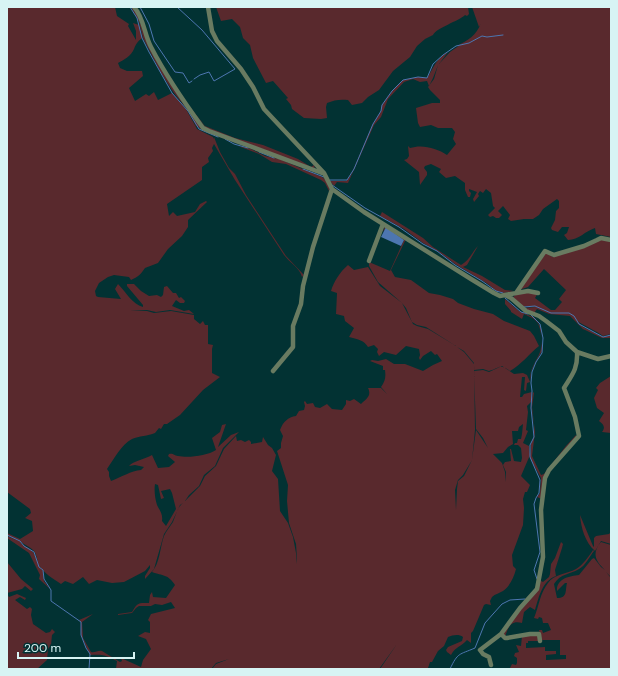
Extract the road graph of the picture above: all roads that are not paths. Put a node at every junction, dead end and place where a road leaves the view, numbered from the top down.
1 (134, 7) edge
2 (208, 7) edge
3 (324, 173) junction
4 (332, 189) junction
5 (384, 224) junction
6 (611, 240) edge
7 (369, 261) dead end
8 (538, 292) dead end
9 (516, 293) junction
10 (505, 295) junction
11 (577, 352) junction
12 (611, 356) edge
13 (273, 371) dead end
14 (501, 634) junction
15 (540, 641) dead end
16 (491, 665) dead end

1 - 3 street
2 - 3 street
3 - 4 street
4 - 5 street
4 - 13 street
5 - 7 street
5 - 10 street
6 - 9 street
8 - 9 street
9 - 10 street
10 - 11 street
11 - 12 street
11 - 14 street
14 - 15 street
14 - 16 street

